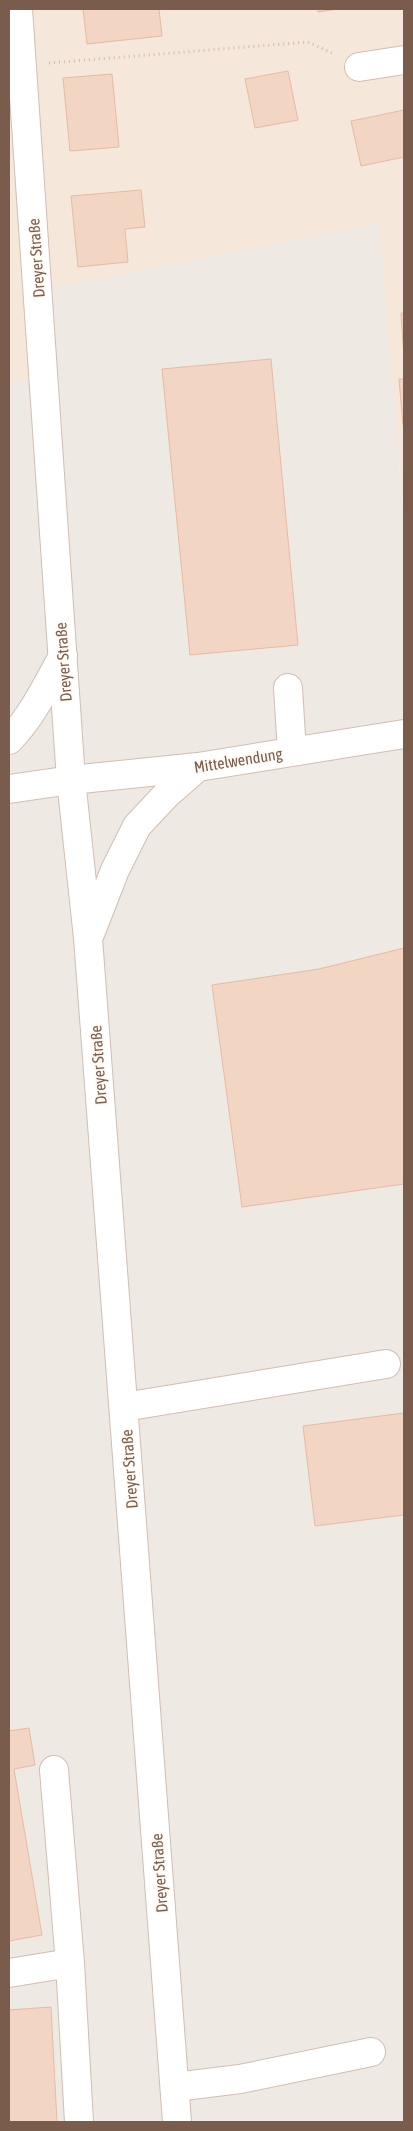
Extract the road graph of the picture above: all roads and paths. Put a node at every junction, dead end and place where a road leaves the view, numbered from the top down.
1 (18, 9) edge
2 (404, 60) edge
3 (23, 65) junction
4 (359, 67) joint
5 (63, 656) junction
6 (288, 688) dead end
7 (404, 734) edge
8 (9, 740) edge
9 (292, 752) junction
10 (198, 766) junction
11 (71, 780) junction
12 (9, 789) edge
13 (88, 938) junction
14 (386, 1364) dead end
15 (124, 1407) junction
16 (54, 1770) dead end
17 (70, 1963) junction
18 (9, 1973) edge
19 (371, 2052) dead end
20 (175, 2087) junction
21 (79, 2122) edge
22 (178, 2122) edge

1 - 3 street, Dreyer Straße
2 - 4 street
3 - 4 path
3 - 5 street, Dreyer Straße
5 - 8 street
5 - 11 street, Dreyer Straße
6 - 9 street
7 - 9 street, Mittelwendung
9 - 10 street, Mittelwendung
10 - 11 street, Mittelwendung
10 - 13 street
11 - 12 street, Mittelwendung
11 - 13 street, Dreyer Straße
13 - 15 street, Dreyer Straße
14 - 15 street
15 - 20 street, Dreyer Straße
16 - 17 street
17 - 18 street
17 - 21 street
19 - 20 street
20 - 22 street, Dreyer Straße

